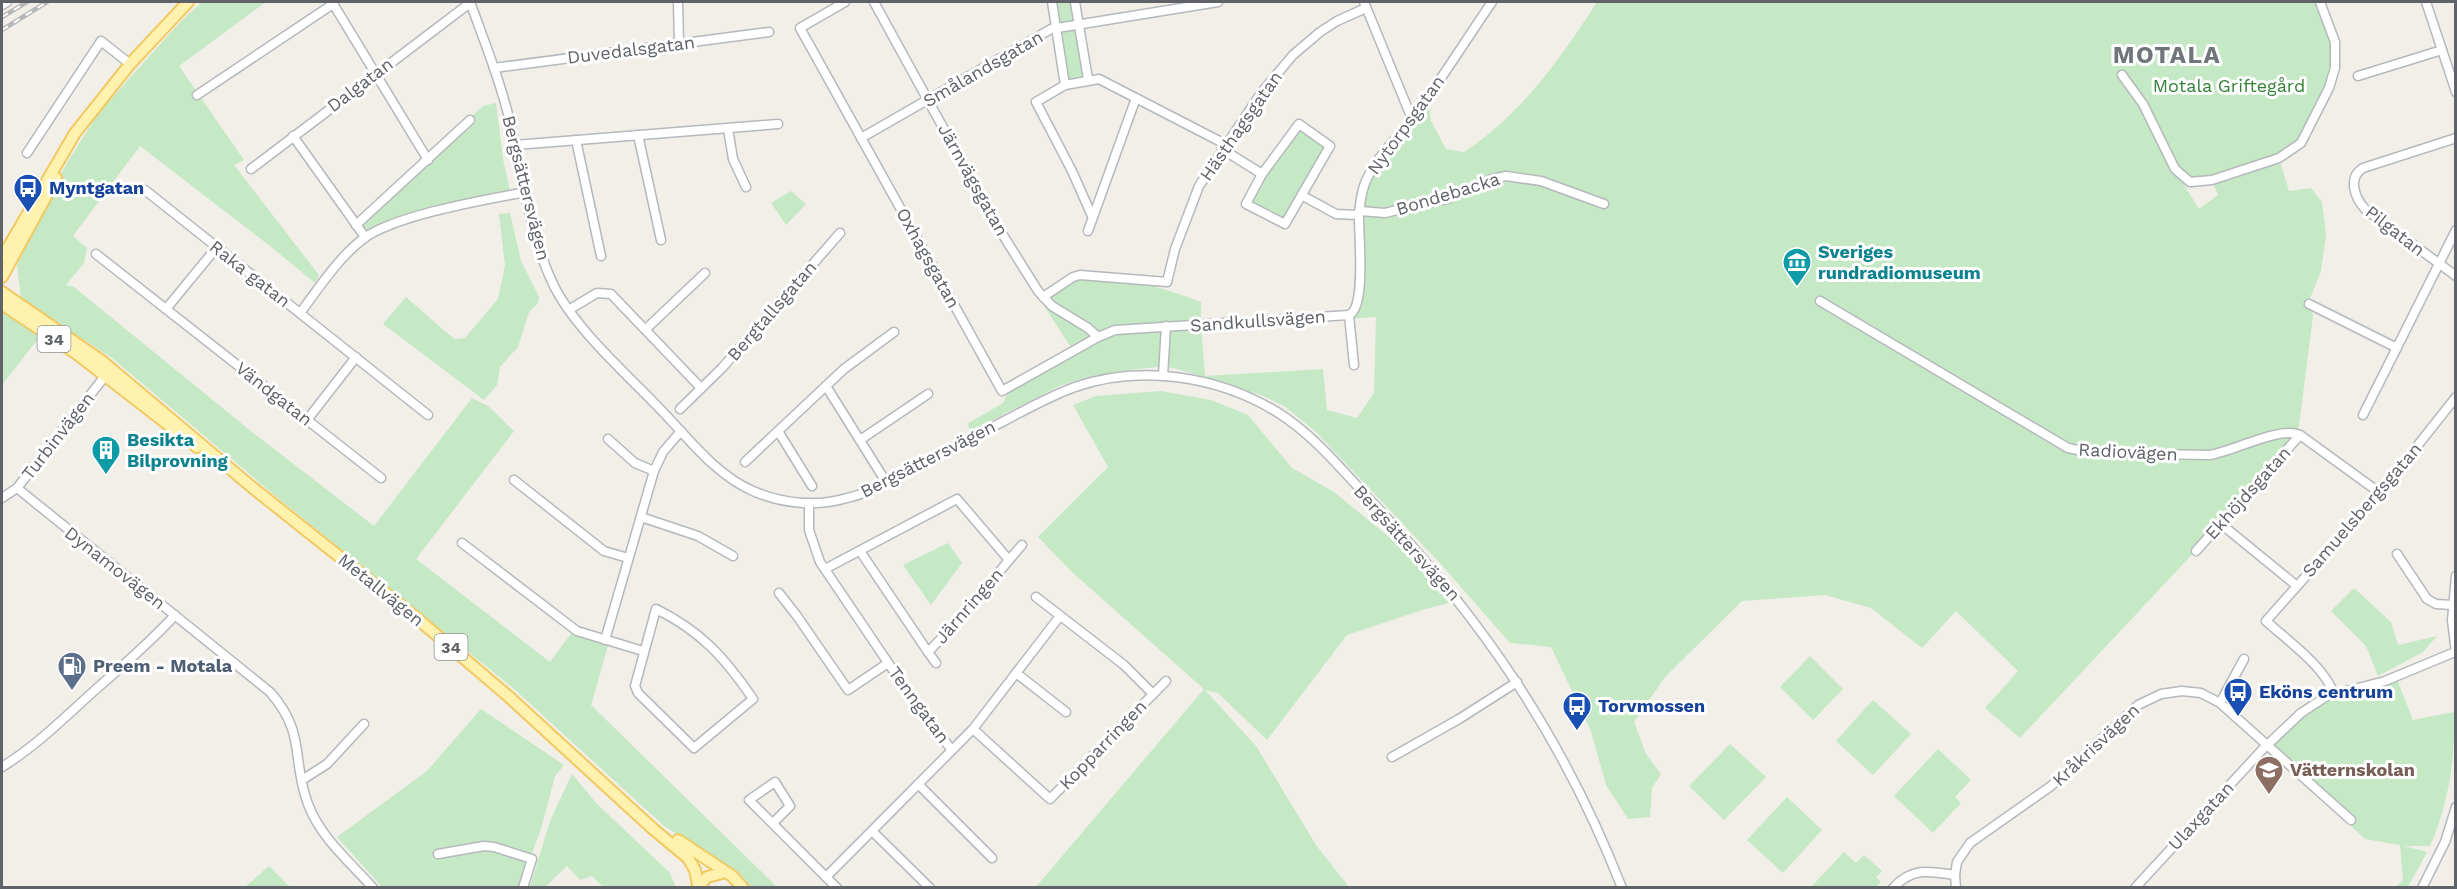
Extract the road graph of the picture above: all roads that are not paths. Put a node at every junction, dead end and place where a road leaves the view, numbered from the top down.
1 (7, 2) edge
2 (188, 2) edge
3 (470, 2) edge
4 (678, 2) edge
5 (845, 2) edge
6 (874, 2) edge
7 (1052, 2) edge
8 (1075, 2) edge
9 (1218, 2) edge
10 (1492, 2) edge
11 (2320, 2) edge
12 (2426, 2) edge
13 (332, 3) edge
14 (2, 5) edge
15 (1365, 5) edge
16 (1079, 24) junction
17 (1056, 28) junction
18 (769, 32) dead end
19 (679, 44) junction
20 (2442, 50) junction
21 (130, 64) junction
22 (494, 68) junction
23 (375, 74) junction
24 (2122, 75) dead end
25 (2358, 76) dead end
26 (1088, 79) junction
27 (1065, 84) junction
28 (2456, 92) edge
29 (198, 95) dead end
30 (1136, 98) junction
31 (929, 100) junction
32 (89, 117) junction
33 (1412, 119) junction
34 (470, 120) dead end
35 (778, 124) dead end
36 (728, 129) junction
37 (638, 135) junction
38 (293, 136) junction
39 (861, 138) junction
40 (2456, 138) edge
41 (576, 140) junction
42 (515, 145) junction
43 (1224, 147) junction
44 (27, 153) dead end
45 (428, 160) junction
46 (251, 169) dead end
47 (1262, 174) junction
48 (746, 187) dead end
49 (145, 190) dead end
50 (526, 192) junction
51 (1303, 196) junction
52 (1604, 204) dead end
53 (1359, 213) junction
54 (1092, 216) junction
55 (356, 225) junction
56 (2456, 230) edge
57 (1088, 231) dead end
58 (840, 233) dead end
59 (365, 237) junction
60 (661, 240) dead end
61 (217, 247) junction
62 (96, 254) dead end
63 (601, 256) dead end
64 (2, 258) edge
65 (2438, 264) junction
66 (705, 273) dead end
67 (2456, 276) edge
68 (2, 277) edge
69 (2, 292) edge
70 (1044, 297) junction
71 (1820, 301) dead end
72 (2, 304) edge
73 (2309, 304) dead end
74 (166, 309) junction
75 (570, 309) junction
76 (300, 313) junction
77 (1349, 315) junction
78 (1166, 326) junction
79 (646, 329) junction
80 (894, 332) dead end
81 (1098, 337) junction
82 (2397, 348) junction
83 (356, 357) junction
84 (1354, 365) dead end
85 (108, 372) junction
86 (1163, 376) junction
87 (826, 386) junction
88 (701, 388) junction
89 (928, 394) dead end
90 (2456, 397) edge
91 (680, 409) dead end
92 (428, 415) dead end
93 (2363, 415) dead end
94 (307, 420) junction
95 (681, 431) junction
96 (778, 431) junction
97 (2300, 435) junction
98 (608, 439) dead end
99 (860, 440) junction
100 (745, 462) dead end
101 (654, 471) junction
102 (381, 478) dead end
103 (514, 480) dead end
104 (886, 482) junction
105 (812, 486) dead end
106 (17, 488) junction
107 (2380, 493) junction
108 (2, 498) edge
109 (809, 503) junction
110 (641, 517) junction
111 (2220, 524) junction
112 (462, 543) dead end
113 (1022, 545) dead end
114 (860, 551) junction
115 (2196, 551) dead end
116 (2397, 554) dead end
117 (733, 556) dead end
118 (628, 558) junction
119 (1009, 560) junction
120 (825, 569) junction
121 (2456, 576) edge
122 (2297, 586) junction
123 (778, 593) dead end
124 (1036, 597) dead end
125 (2452, 605) junction
126 (175, 615) junction
127 (1060, 616) junction
128 (605, 640) junction
129 (643, 651) junction
130 (928, 652) junction
131 (2455, 652) edge
132 (2244, 659) dead end
133 (888, 663) junction
134 (936, 663) dead end
135 (1016, 673) junction
136 (1166, 681) dead end
137 (1517, 682) junction
138 (1153, 694) junction
139 (2334, 694) junction
140 (2220, 703) junction
141 (1066, 712) dead end
142 (364, 724) dead end
143 (973, 729) junction
144 (2268, 744) junction
145 (952, 750) junction
146 (1392, 757) dead end
147 (2, 766) edge
148 (302, 780) junction
149 (918, 784) junction
150 (2456, 807) edge
151 (641, 815) junction
152 (2351, 820) dead end
153 (773, 823) junction
154 (872, 831) junction
155 (438, 854) dead end
156 (992, 858) dead end
157 (726, 872) junction
158 (1955, 875) junction
159 (826, 877) junction
160 (698, 886) edge
161 (373, 888) edge
162 (523, 888) edge
163 (743, 888) edge
164 (837, 888) edge
165 (930, 888) edge
166 (1622, 888) edge
167 (1893, 888) edge
168 (1956, 888) edge
169 (2135, 888) edge
170 (2421, 888) edge

1 - 14 street
2 - 21 main road
3 - 22 street, Bergsättersvägen
3 - 23 street, Dalgatan
4 - 19 street
5 - 39 street, Oxhagsgatan
6 - 31 street, Järnvägsgatan
7 - 17 street
8 - 16 street
9 - 16 street, Smålandsgatan
10 - 33 street, Nytorpsgatan
11 - 24 street
12 - 20 street
13 - 23 street
13 - 29 street
15 - 33 street
15 - 43 street, Hästhagsgatan
16 - 17 street, Smålandsgatan
16 - 26 street
17 - 27 street
17 - 31 street, Smålandsgatan
18 - 19 street, Duvedalsgatan
19 - 22 street, Duvedalsgatan
20 - 25 street
20 - 28 street
21 - 32 main road
21 - 44 street
22 - 42 street, Bergsättersvägen
23 - 38 street, Dalgatan
23 - 45 street
26 - 27 street
26 - 30 street
27 - 54 street
30 - 43 street
30 - 54 street
31 - 39 street, Smålandsgatan
31 - 70 street, Järnvägsgatan
32 - 64 main road
32 - 68 main road
33 - 53 street, Nytorpsgatan
34 - 45 street
35 - 36 street
36 - 37 street
36 - 48 street
37 - 41 street
37 - 60 street
38 - 46 street, Dalgatan
38 - 55 street
39 - 81 street, Oxhagsgatan
40 - 65 street, Pilgatan
41 - 42 street
41 - 63 street
42 - 50 street, Bergsättersvägen
43 - 47 street
43 - 70 street, Hästhagsgatan
45 - 55 street
47 - 51 street
47 - 51 street
49 - 61 street, Raka gatan
50 - 59 street
50 - 75 street, Bergsättersvägen
51 - 53 street, Bondebacka
52 - 53 street, Bondebacka
53 - 77 street, Nytorpsgatan
54 - 57 street
55 - 59 street
56 - 65 street
58 - 88 street, Bergtallsgatan
59 - 76 street
61 - 74 street
61 - 76 street, Raka gatan
62 - 74 street, Vändgatan
65 - 67 street, Pilgatan
65 - 82 street
66 - 79 street
69 - 85 main road, Metallvägen / 34
70 - 81 street, Järnvägsgatan
71 - 97 street, Radiovägen
72 - 85 main road, Metallvägen / 34
73 - 82 street
74 - 94 street, Vändgatan
75 - 79 street
75 - 95 street, Bergsättersvägen
76 - 83 street, Raka gatan
77 - 78 street, Sandkullsvägen
77 - 84 street, Nytorpsgatan
78 - 81 street, Sandkullsvägen
78 - 86 street, Sandkullsvägen
79 - 88 street
80 - 87 street
82 - 93 street
83 - 92 street, Raka gatan
83 - 94 street
85 - 106 street, Turbinvägen
85 - 151 main road, Metallvägen / 34
86 - 104 street, Bergsättersvägen
86 - 137 street, Bergsättersvägen
87 - 96 street
87 - 99 street
88 - 91 street, Bergtallsgatan
89 - 99 street
90 - 107 street, Samuelsbergsgatan
94 - 102 street, Vändgatan
95 - 101 street
95 - 109 street, Bergsättersvägen
96 - 100 street
96 - 105 street
97 - 107 street
97 - 111 street, Ekhöjdsgatan
98 - 101 street
99 - 104 street
101 - 110 street
103 - 118 street
104 - 109 street, Bergsättersvägen
106 - 108 street, Turbinvägen
106 - 126 street, Dynamovägen
107 - 122 street, Samuelsbergsgatan
109 - 120 street, Tenngatan
110 - 117 street
110 - 118 street
111 - 115 street, Ekhöjdsgatan
111 - 122 street
112 - 128 street
113 - 119 street, Järnringen
114 - 119 street, Järnringen
114 - 120 street, Järnringen
114 - 130 street, Järnringen
116 - 125 street
118 - 128 street
119 - 130 street, Järnringen
120 - 133 street, Tenngatan
121 - 125 street
122 - 139 street, Samuelsbergsgatan
123 - 133 street
124 - 127 street, Kopparringen
125 - 131 street
126 - 147 street, Dynamovägen
126 - 148 street
127 - 135 street
127 - 138 street, Kopparringen
128 - 129 street
129 - 129 street
130 - 134 street, Järnringen
131 - 139 street, Ulaxgatan
132 - 140 street
133 - 145 street, Tenngatan
135 - 141 street
135 - 143 street
136 - 138 street, Kopparringen
137 - 146 street
137 - 166 street, Bergsättersvägen
138 - 143 street, Kopparringen
139 - 144 street, Ulaxgatan
140 - 144 street, Kråkrisvägen
140 - 158 street, Kråkrisvägen
142 - 148 street
143 - 145 street
144 - 152 street
144 - 169 street, Ulaxgatan
145 - 149 street, Tenngatan
148 - 161 street
149 - 154 street, Tenngatan
149 - 156 street
150 - 170 street
151 - 157 main road, Metallvägen / 34
151 - 160 main road, Metallvägen / 34
153 - 153 street
153 - 159 street
154 - 159 street, Tenngatan
154 - 165 street
155 - 162 street
157 - 160 main road, 34
157 - 163 main road, 34
158 - 167 street
158 - 168 street, Kråkrisvägen
159 - 164 street

